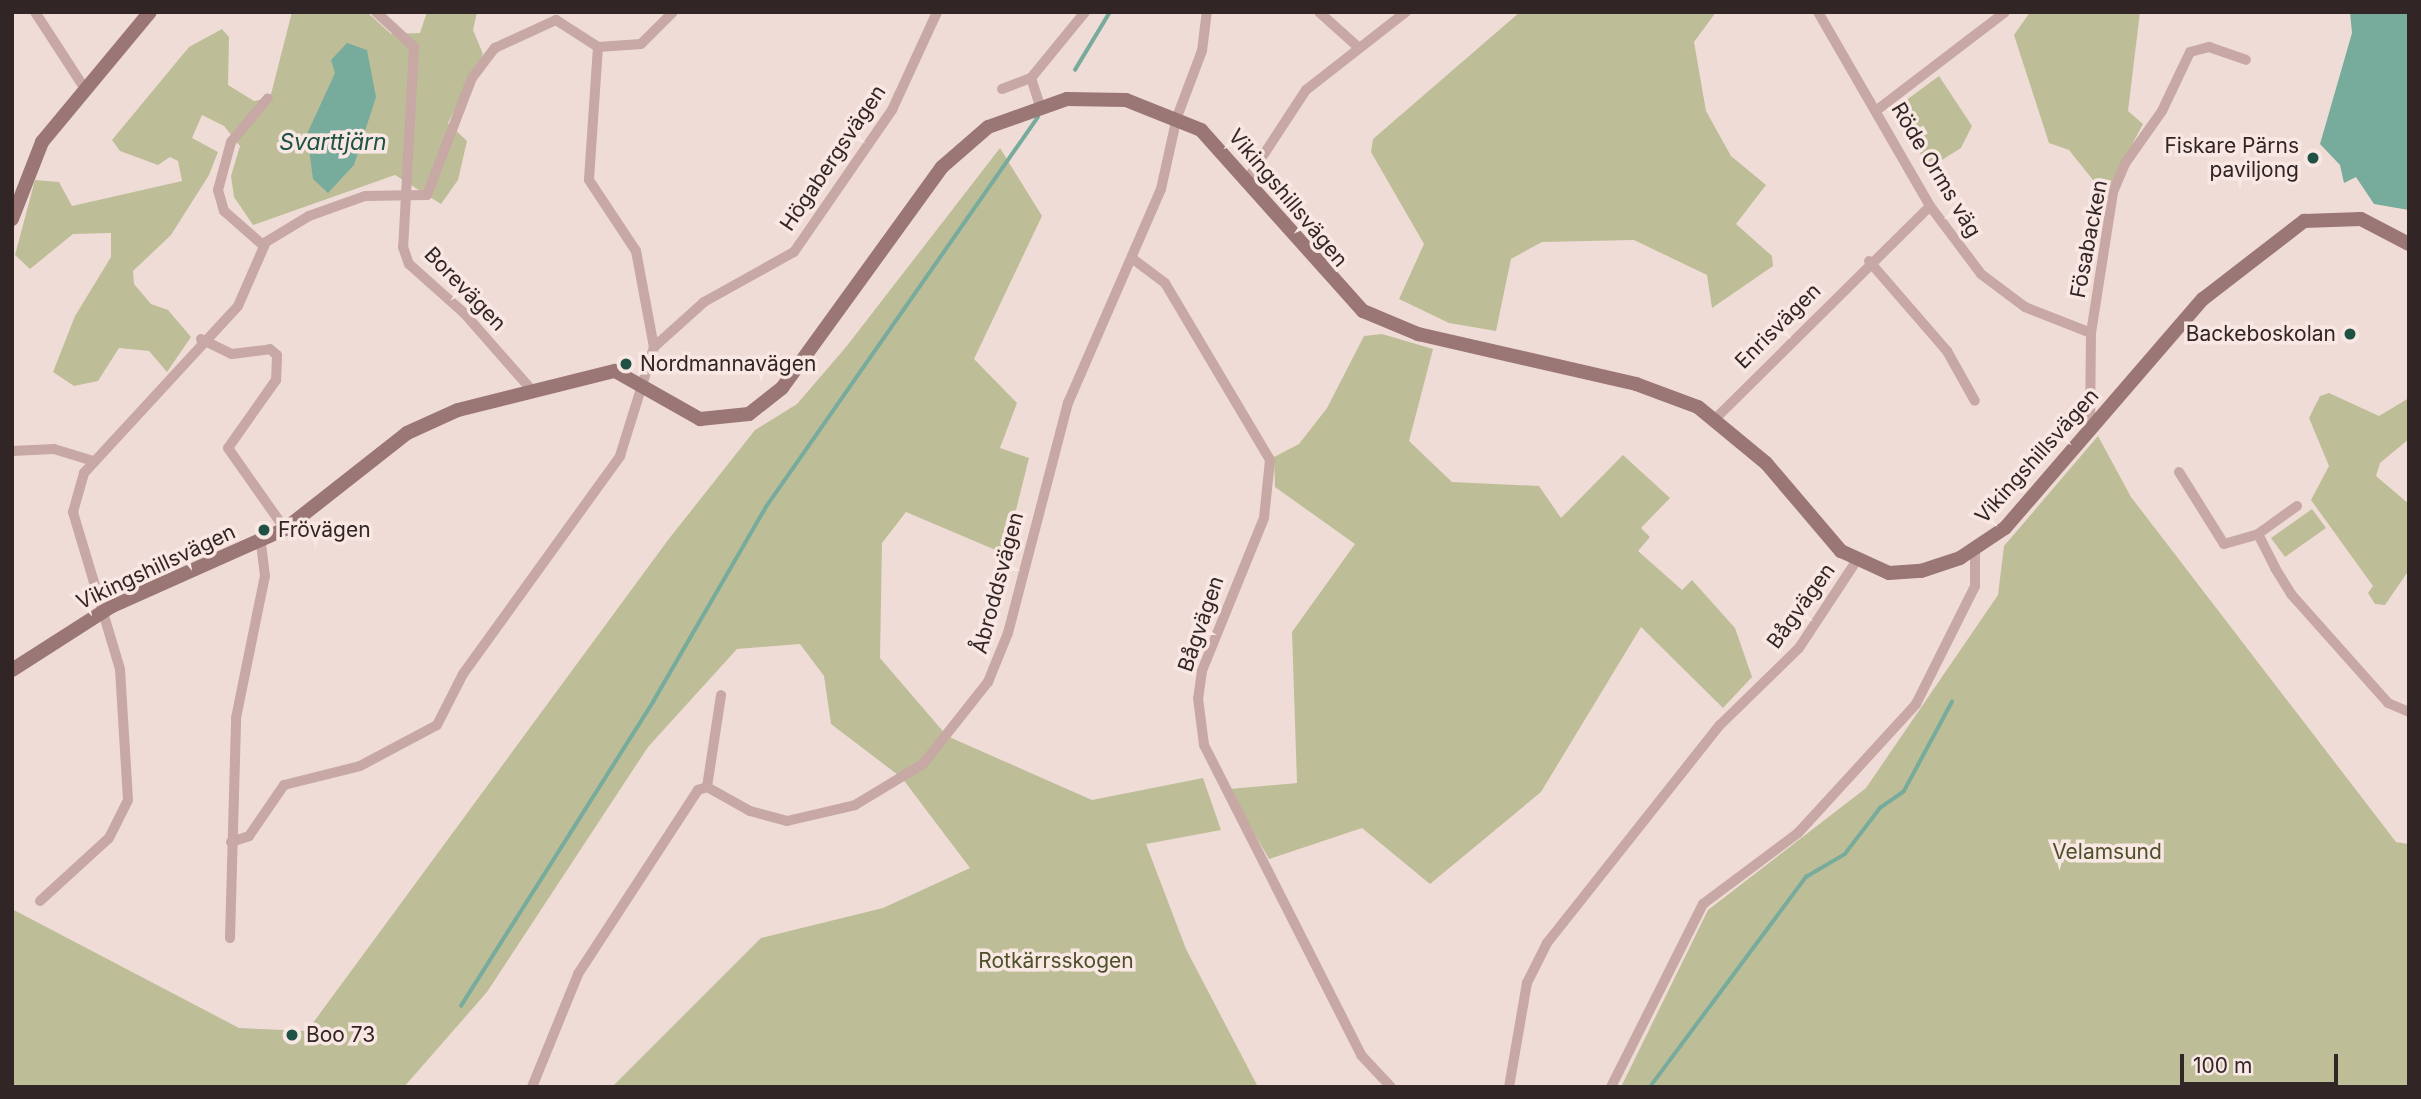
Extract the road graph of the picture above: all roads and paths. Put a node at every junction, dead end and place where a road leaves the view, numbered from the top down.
1 (35, 12) edge
2 (150, 12) edge
3 (376, 12) edge
4 (673, 12) edge
5 (937, 12) edge
6 (1086, 12) edge
7 (1207, 12) edge
8 (1319, 12) edge
9 (1406, 12) edge
10 (1818, 12) edge
11 (2005, 12) edge
12 (556, 16) edge
13 (598, 47) junction
14 (1359, 47) junction
15 (2246, 60) dead end
16 (1031, 78) junction
17 (83, 86) junction
18 (1002, 89) dead end
19 (268, 97) dead end
20 (1040, 105) junction
21 (1877, 110) junction
22 (1177, 117) junction
23 (1248, 177) junction
24 (404, 196) junction
25 (1930, 206) junction
26 (12, 219) edge
27 (2409, 244) edge
28 (264, 246) junction
29 (1133, 259) junction
30 (1869, 261) junction
31 (2091, 332) junction
32 (201, 339) junction
33 (654, 347) junction
34 (639, 380) junction
35 (530, 388) junction
36 (1975, 401) dead end
37 (1716, 418) junction
38 (2090, 427) junction
39 (12, 451) edge
40 (93, 461) junction
41 (2179, 472) dead end
42 (2297, 506) dead end
43 (285, 529) junction
44 (2258, 534) junction
45 (261, 541) junction
46 (1975, 552) junction
47 (1857, 560) junction
48 (105, 610) junction
49 (12, 670) edge
50 (721, 695) dead end
51 (2409, 712) edge
52 (707, 787) junction
53 (231, 842) junction
54 (40, 901) dead end
55 (230, 938) dead end
56 (532, 1087) edge
57 (1391, 1087) edge
58 (1509, 1087) edge
59 (1611, 1087) edge

1 - 17 street
2 - 17 street
3 - 24 street, Borevägen
4 - 13 street
5 - 33 street, Högabergsvägen
6 - 16 street
7 - 22 street, Åbroddsvägen
8 - 14 street
9 - 14 street
10 - 21 street, Röde Orms väg
11 - 21 street
12 - 13 street
12 - 24 street
13 - 33 street
14 - 23 street
15 - 31 street, Fösabacken
16 - 18 street
16 - 20 street
17 - 26 street
19 - 28 street
20 - 22 street, Vikingshillsvägen
20 - 34 street, Vikingshillsvägen
21 - 25 street, Röde Orms väg
22 - 23 street, Vikingshillsvägen
22 - 29 street, Åbroddsvägen
23 - 37 street, Vikingshillsvägen
24 - 28 street
24 - 35 street, Borevägen
25 - 30 street, Enrisvägen
25 - 31 street, Röde Orms väg
27 - 38 street, Vikingshillsvägen
28 - 32 street
29 - 52 street, Åbroddsvägen
29 - 57 street, Bågvägen
30 - 36 street
30 - 37 street, Enrisvägen
31 - 38 street, Fösabacken
32 - 40 street
32 - 43 street
33 - 34 street, Högabergsvägen
34 - 35 street, Vikingshillsvägen
34 - 53 street
35 - 43 street, Vikingshillsvägen
37 - 47 street, Vikingshillsvägen
38 - 46 street, Vikingshillsvägen
39 - 40 street
40 - 48 street
41 - 44 street
42 - 44 street
43 - 45 street, Vikingshillsvägen
44 - 51 street
45 - 48 street, Vikingshillsvägen
45 - 53 street
46 - 47 street, Vikingshillsvägen
46 - 59 street
47 - 58 street, Bågvägen
48 - 49 street, Vikingshillsvägen
48 - 54 street
50 - 52 street
52 - 56 street
53 - 55 street

